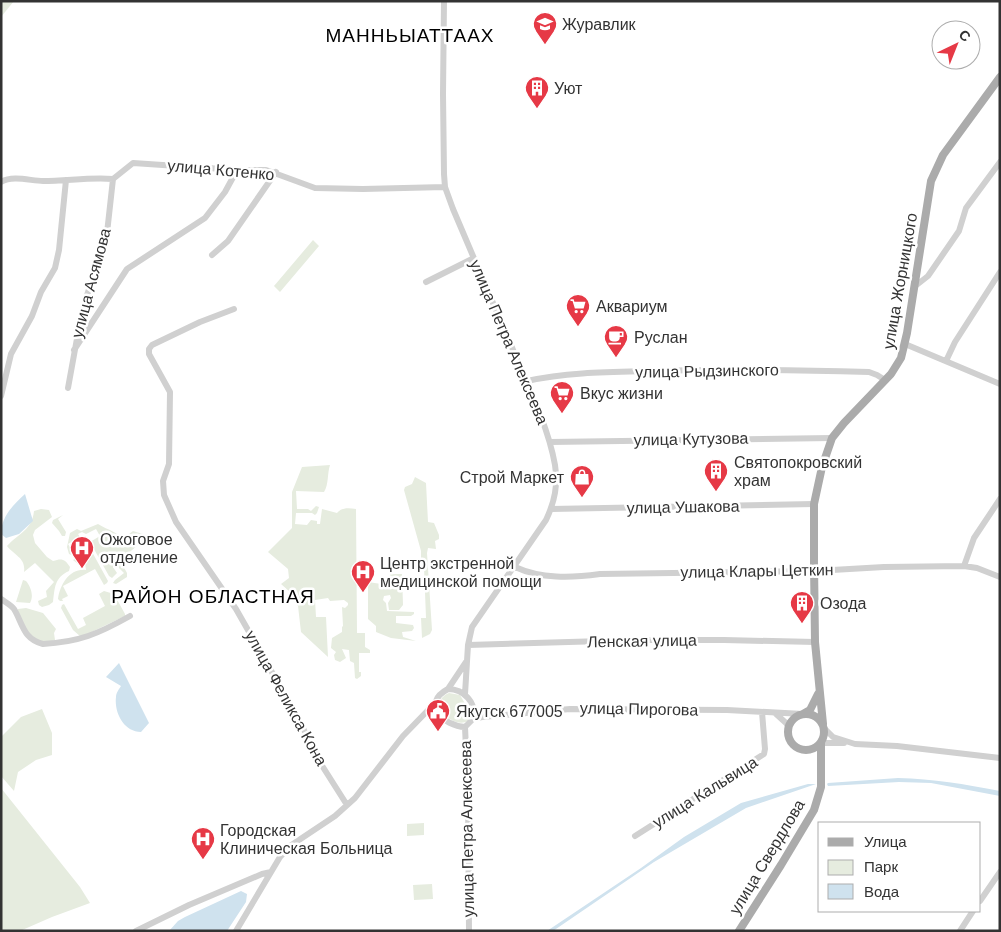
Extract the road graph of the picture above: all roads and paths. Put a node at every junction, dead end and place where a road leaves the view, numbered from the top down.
1 (444, 1) edge
2 (1000, 77) edge
3 (1000, 162) edge
4 (238, 170) junction
5 (276, 172) junction
6 (113, 179) junction
7 (66, 180) junction
8 (1, 182) edge
9 (445, 187) junction
10 (212, 255) dead end
11 (474, 258) junction
12 (1000, 272) edge
13 (426, 282) dead end
14 (914, 287) junction
15 (234, 309) dead end
16 (905, 344) junction
17 (74, 350) junction
18 (946, 361) junction
19 (885, 380) junction
20 (527, 381) junction
21 (1000, 384) edge
22 (68, 388) dead end
23 (1, 396) edge
24 (832, 438) junction
25 (550, 442) junction
26 (1000, 499) edge
27 (814, 504) junction
28 (551, 509) junction
29 (964, 566) junction
30 (515, 567) junction
31 (815, 571) junction
32 (1000, 577) edge
33 (1, 599) edge
34 (130, 616) dead end
35 (815, 642) junction
36 (468, 645) junction
37 (467, 661) junction
38 (448, 689) junction
39 (819, 692) junction
40 (465, 694) junction
41 (435, 703) junction
42 (474, 710) junction
43 (426, 712) junction
44 (762, 712) junction
45 (774, 713) junction
46 (438, 714) junction
47 (803, 714) junction
48 (482, 717) junction
49 (473, 719) junction
50 (823, 726) junction
51 (465, 727) junction
52 (788, 728) junction
53 (821, 743) junction
54 (855, 744) junction
55 (806, 750) junction
56 (1000, 758) edge
57 (821, 768) junction
58 (347, 806) junction
59 (635, 836) dead end
60 (271, 872) junction
61 (1000, 872) edge
62 (981, 900) edge
63 (972, 912) edge
64 (136, 931) edge
65 (236, 931) edge
66 (469, 931) edge
67 (739, 931) edge
68 (960, 931) edge

1 - 9 street, улица Петра Алексеева
2 - 14 main road, улица Жорницкого
3 - 14 street
4 - 5 street, улица Котенко
4 - 6 street, улица Котенко
4 - 17 street
5 - 9 street, улица Котенко
5 - 10 street
6 - 7 street
6 - 17 street, улица Асямова
7 - 8 street
7 - 23 street
9 - 11 street, улица Петра Алексеева
11 - 13 street
11 - 20 street, улица Петра Алексеева
12 - 18 street
14 - 16 main road, улица Жорницкого
15 - 58 street, улица Феликса Кона
16 - 18 street
16 - 19 main road, улица Жорницкого
17 - 22 street, улица Асямова
18 - 21 street
19 - 20 street, улица Рыдзинского
19 - 24 main road, улица Жорницкого
20 - 25 street, улица Петра Алексеева
24 - 25 street, улица Кутузова
24 - 27 main road, улица Жорницкого
25 - 28 street, улица Петра Алексеева
26 - 29 street
27 - 28 street, улица Ушакова
27 - 31 main road, улица Жорницкого
28 - 30 street, улица Петра Алексеева
29 - 31 street, улица Клары Цеткин
29 - 32 street, улица Клары Цеткин
30 - 31 street, улица Клары Цеткин
30 - 36 street, улица Петра Алексеева
31 - 35 main road, улица Жорницкого
33 - 34 street
35 - 36 street, Ленская улица
35 - 39 main road, улица Жорницкого
36 - 37 street, улица Петра Алексеева
37 - 38 street
37 - 40 street, улица Петра Алексеева
38 - 40 street
38 - 41 street
39 - 47 main road
39 - 50 main road, улица Жорницкого
40 - 42 street
41 - 43 street
41 - 46 street
42 - 48 street
42 - 49 street
43 - 46 street
43 - 58 street
44 - 45 street, улица Пирогова
44 - 48 street, улица Пирогова
44 - 59 street, улица Кальвица
45 - 47 street, улица Пирогова
45 - 52 street
46 - 51 street
47 - 50 main road
47 - 52 main road
48 - 49 street, улица Пирогова
49 - 51 street
50 - 53 main road
50 - 54 street
51 - 66 street, улица Петра Алексеева
52 - 55 main road
53 - 54 street
53 - 55 main road
53 - 57 main road, улица Свердлова
54 - 56 street
55 - 57 main road
57 - 67 main road, улица Свердлова
58 - 60 street
60 - 64 street
60 - 65 street
61 - 62 street
63 - 68 street

